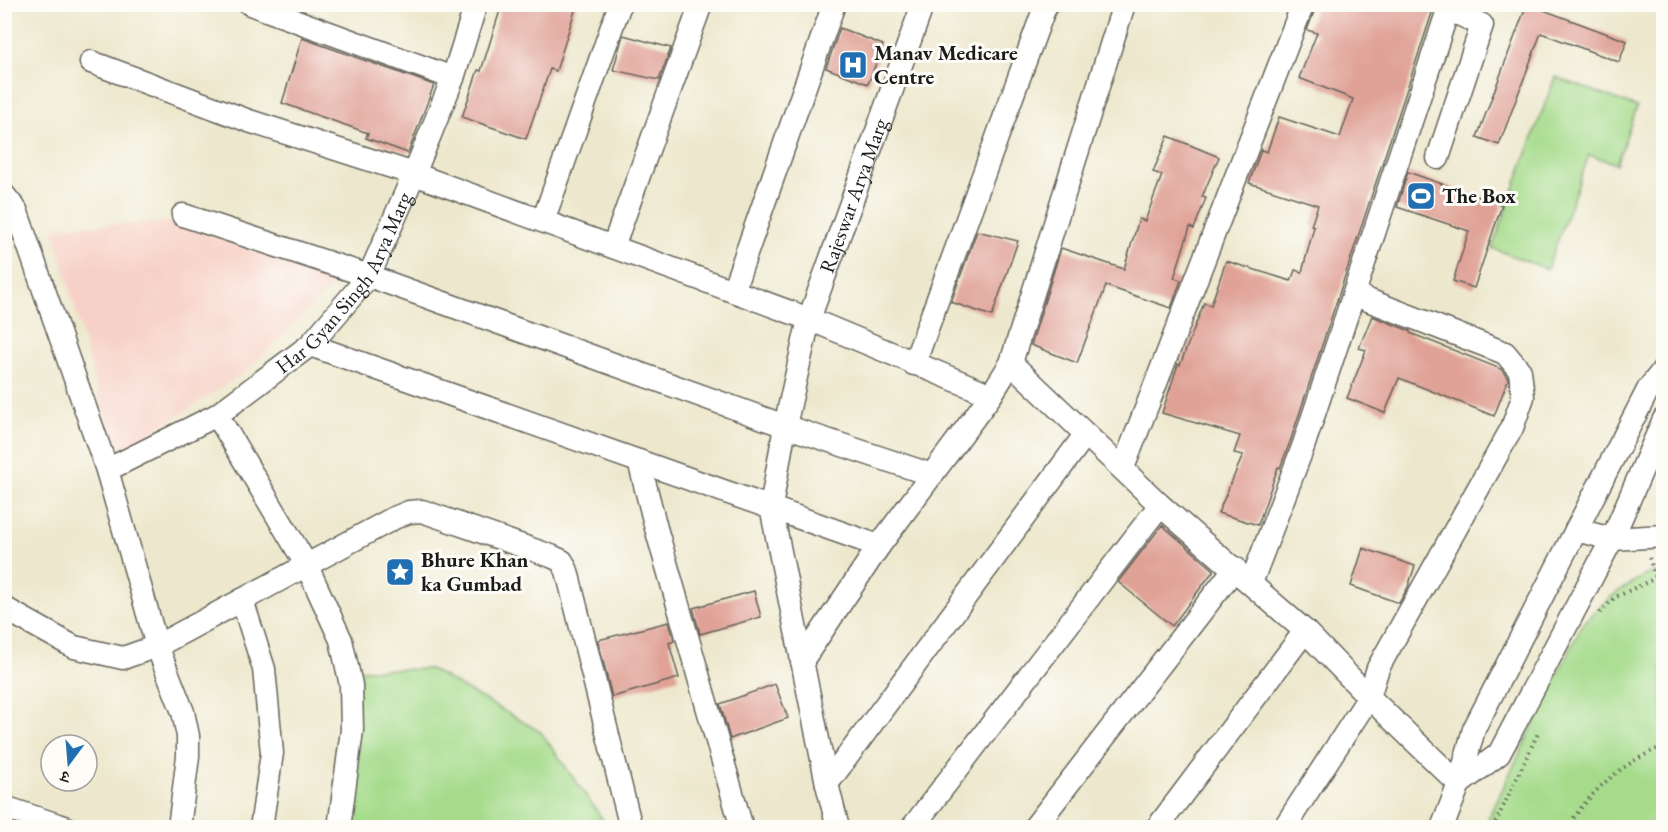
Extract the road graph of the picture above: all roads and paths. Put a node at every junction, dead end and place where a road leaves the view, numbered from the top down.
1 (250, 4) edge
2 (476, 4) edge
3 (620, 4) edge
4 (701, 4) edge
5 (834, 4) edge
6 (923, 4) edge
7 (1046, 4) edge
8 (1124, 4) edge
9 (1303, 4) edge
10 (1449, 7) edge
11 (91, 62) dead end
12 (453, 78) junction
13 (1438, 158) dead end
14 (414, 174) junction
15 (4, 195) edge
16 (183, 215) dead end
17 (543, 221) junction
18 (613, 247) junction
19 (369, 276) junction
20 (733, 291) junction
21 (1355, 295) junction
22 (809, 319) junction
23 (310, 345) junction
24 (1011, 363) junction
25 (914, 364) junction
26 (1664, 369) edge
27 (991, 395) junction
28 (217, 415) junction
29 (1664, 419) edge
30 (785, 426) junction
31 (1085, 435) junction
32 (639, 461) junction
33 (1123, 468) junction
34 (107, 470) junction
35 (932, 475) junction
36 (1160, 505) junction
37 (771, 507) junction
38 (1576, 530) junction
39 (1653, 537) edge
40 (1612, 539) junction
41 (879, 546) junction
42 (306, 564) junction
43 (1664, 574) edge
44 (1243, 575) junction
45 (1655, 577) junction
46 (242, 600) junction
47 (1664, 600) edge
48 (4, 608) edge
49 (1599, 614) dead end
50 (1305, 631) junction
51 (157, 646) junction
52 (802, 661) junction
53 (1369, 697) junction
54 (1542, 724) dead end
55 (1664, 746) edge
56 (827, 784) junction
57 (1459, 784) junction
58 (4, 807) edge
59 (67, 828) edge
60 (179, 828) edge
61 (261, 828) edge
62 (339, 828) edge
63 (631, 828) edge
64 (742, 828) edge
65 (838, 828) edge
66 (912, 828) edge
67 (1034, 828) edge
68 (1156, 828) edge
69 (1284, 828) edge
70 (1442, 828) edge
71 (1493, 828) edge
72 (1567, 828) edge

1 - 12 street
2 - 12 street, Har Gyan Singh Arya Marg
3 - 17 street
4 - 18 street
5 - 20 street
6 - 22 street, Rajeswar Arya Marg
7 - 25 street
8 - 24 street
9 - 33 street
10 - 13 street
10 - 21 street
11 - 14 street
12 - 14 street, Har Gyan Singh Arya Marg
14 - 17 street
14 - 19 street, Har Gyan Singh Arya Marg
15 - 34 street
16 - 19 street
17 - 18 street
18 - 20 street
19 - 23 street, Har Gyan Singh Arya Marg
19 - 30 street
20 - 22 street
21 - 44 street
21 - 53 street
22 - 25 street
22 - 30 street, Rajeswar Arya Marg
23 - 28 street, Har Gyan Singh Arya Marg
23 - 32 street
24 - 27 street
24 - 31 street
25 - 27 street
26 - 38 street
27 - 35 street
28 - 34 street, Har Gyan Singh Arya Marg
28 - 42 street
29 - 40 street
30 - 35 street
30 - 37 street, Rajeswar Arya Marg
31 - 33 street
31 - 56 street
32 - 37 street
32 - 64 street
33 - 36 street
34 - 51 street
35 - 41 street
36 - 44 street
36 - 66 street
37 - 41 street
37 - 52 street
38 - 40 street
38 - 57 street
39 - 40 street
39 - 45 path
40 - 57 street
41 - 52 street
42 - 46 street
42 - 62 street
42 - 63 street
43 - 45 path
44 - 50 street
44 - 67 street
45 - 47 path
45 - 49 path
46 - 51 street
46 - 61 street
48 - 51 street
50 - 53 street
50 - 68 street
51 - 60 street
52 - 56 street
53 - 57 street
53 - 69 street
54 - 71 path
55 - 72 path
56 - 65 street
57 - 70 street
58 - 59 street

